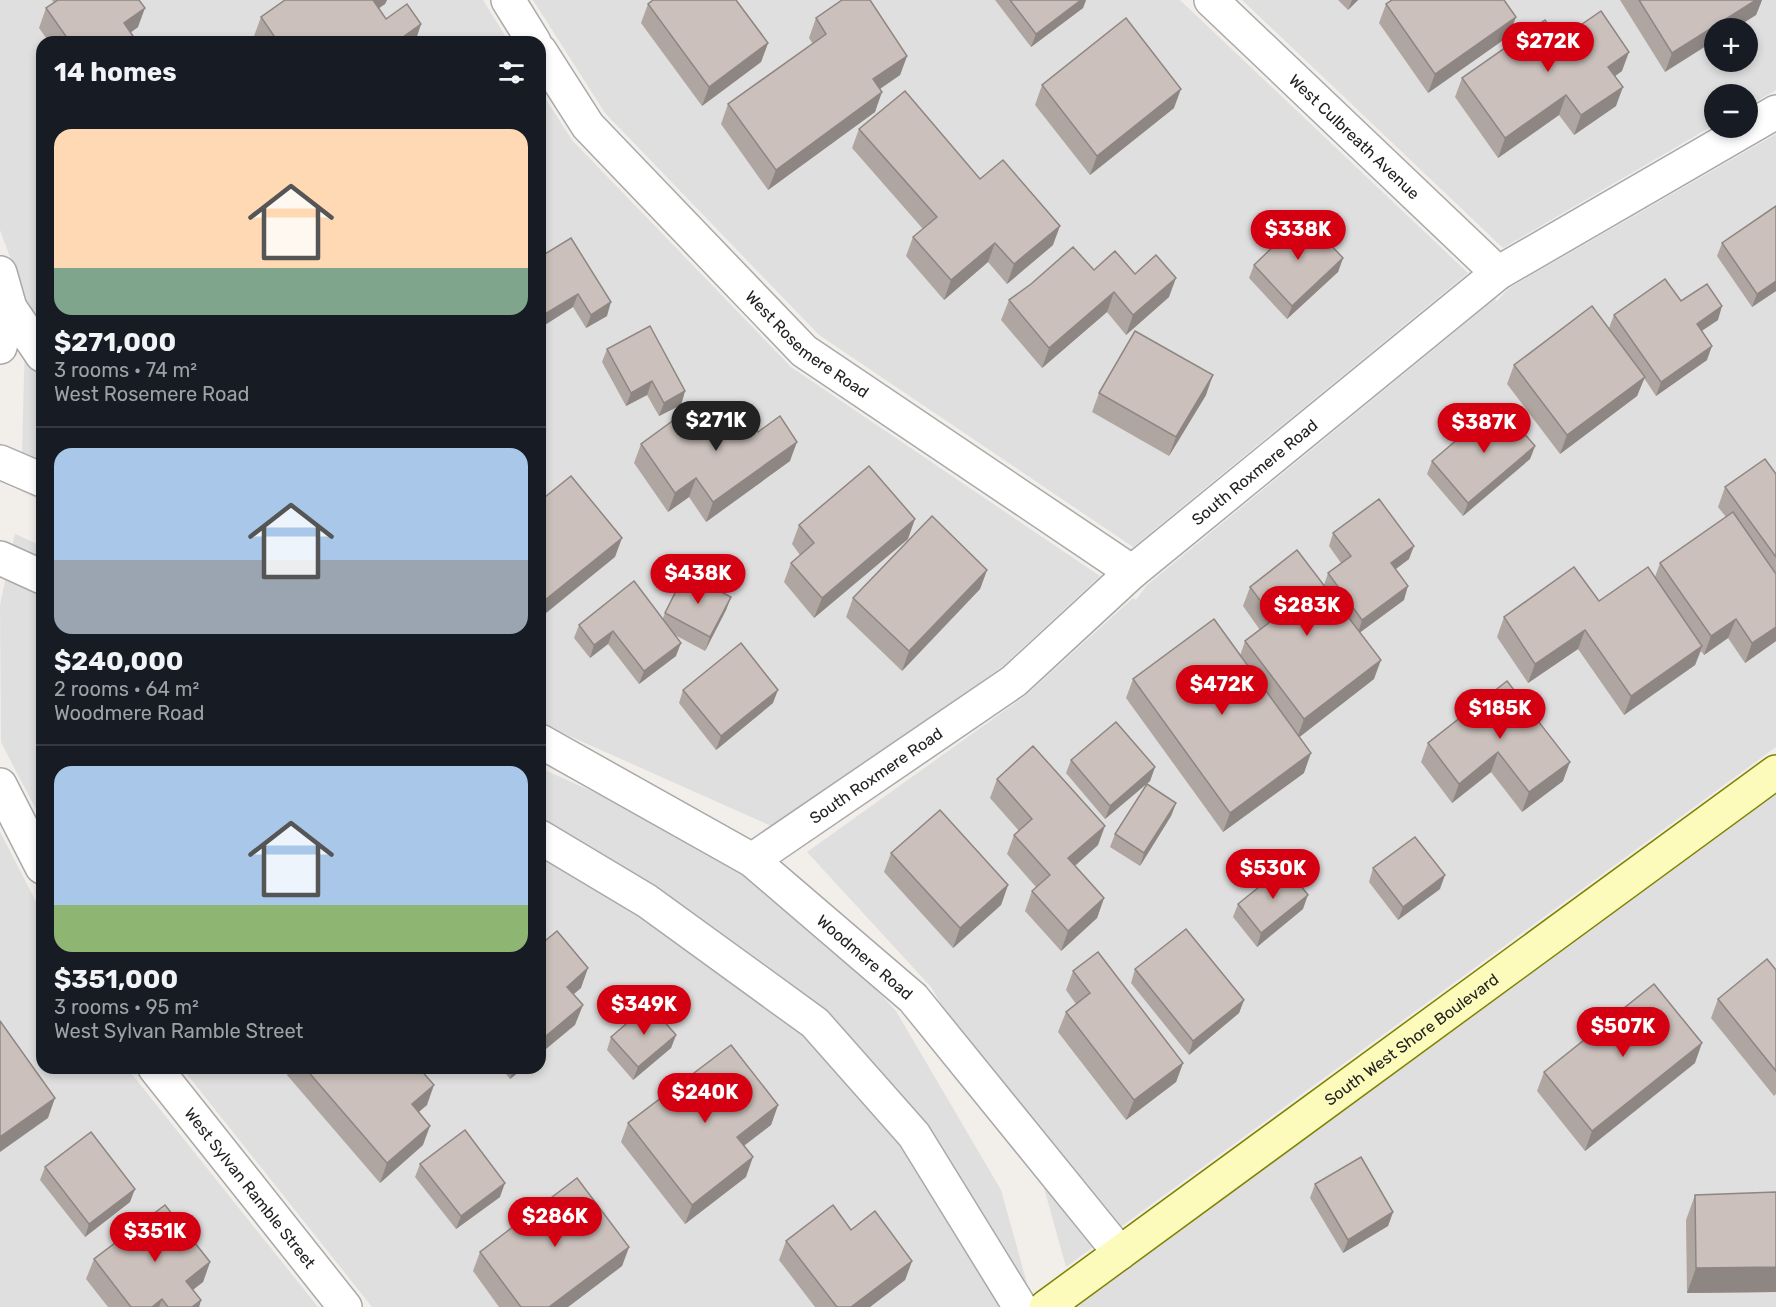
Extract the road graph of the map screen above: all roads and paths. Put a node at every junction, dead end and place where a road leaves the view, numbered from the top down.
1 (508, 0) edge
2 (1211, 0) edge
3 (530, 36) edge
4 (546, 60) edge
5 (1776, 112) edge
6 (0, 273) edge
7 (1498, 273) junction
8 (10, 308) junction
9 (36, 346) edge
10 (0, 347) edge
11 (0, 462) edge
12 (36, 477) edge
13 (0, 558) edge
14 (1132, 572) junction
15 (36, 574) edge
16 (546, 744) edge
17 (1776, 772) edge
18 (0, 785) edge
19 (546, 841) edge
20 (36, 855) edge
21 (752, 860) junction
22 (159, 1074) edge
23 (1120, 1253) junction
24 (345, 1307) edge
25 (1020, 1307) edge
26 (1046, 1307) edge

1 - 3 street
2 - 7 street, West Culbreath Avenue
4 - 14 street, West Rosemere Road
5 - 7 street, South Roxmere Road
6 - 8 street
7 - 14 street, South Roxmere Road
8 - 9 street
8 - 10 street
11 - 12 street
13 - 15 street
14 - 21 street, South Roxmere Road
16 - 21 street, Woodmere Road
17 - 23 street, South West Shore Boulevard
18 - 20 street
19 - 25 street
21 - 23 street, Woodmere Road
22 - 24 street, West Sylvan Ramble Street
23 - 26 street, South West Shore Boulevard

